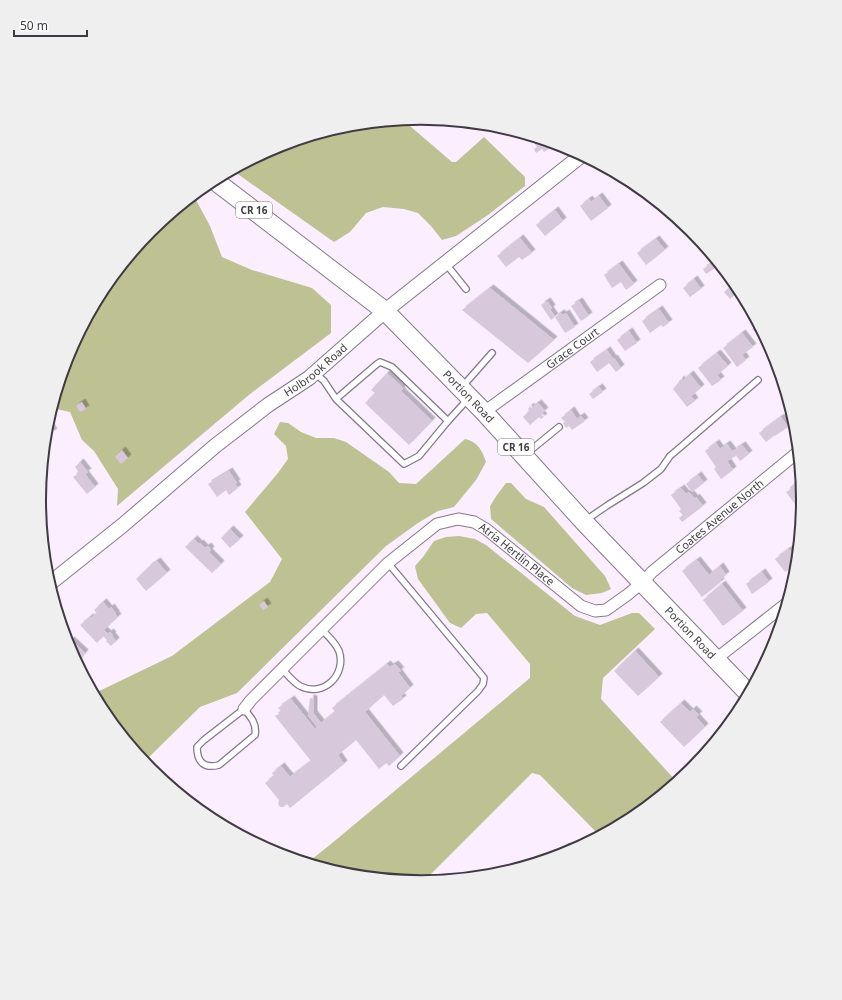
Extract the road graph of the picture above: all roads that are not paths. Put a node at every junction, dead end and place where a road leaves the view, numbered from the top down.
1 (577, 159) edge
2 (219, 184) edge
3 (446, 263) junction
4 (660, 285) dead end
5 (466, 289) dead end
6 (385, 311) junction
7 (492, 353) dead end
8 (315, 373) junction
9 (758, 380) dead end
10 (465, 392) junction
11 (336, 399) junction
12 (484, 412) junction
13 (448, 421) junction
14 (559, 426) dead end
15 (524, 456) junction
16 (793, 456) edge
17 (584, 522) junction
18 (388, 563) junction
19 (55, 580) edge
20 (642, 582) junction
21 (780, 609) edge
22 (321, 629) junction
23 (716, 659) junction
24 (282, 669) junction
25 (745, 690) edge
26 (244, 709) junction
27 (401, 766) dead end

1 - 3 street, Holbrook Road
2 - 6 main road, Portion Road / CR 16
3 - 5 lane
3 - 6 street, Holbrook Road
4 - 12 street, Grace Court
6 - 8 street, Holbrook Road
6 - 10 main road, Portion Road / CR 16
7 - 10 lane
8 - 11 lane
8 - 19 street, Holbrook Road
9 - 17 lane
10 - 12 main road, Portion Road / CR 16
10 - 13 lane
11 - 13 lane
11 - 13 lane
12 - 15 main road, Portion Road / CR 16
14 - 15 lane
15 - 17 main road, Portion Road / CR 16
16 - 20 street, Coates Avenue North
17 - 20 main road, Portion Road / CR 16
18 - 20 street, Atria Hertlin Place
18 - 22 street, Atria Hertlin Place
18 - 27 lane
20 - 23 main road, Portion Road / CR 16
21 - 23 street
22 - 24 street, Atria Hertlin Place
22 - 24 lane
23 - 25 main road, Portion Road / CR 16
24 - 26 street, Atria Hertlin Place
26 - 26 lane

